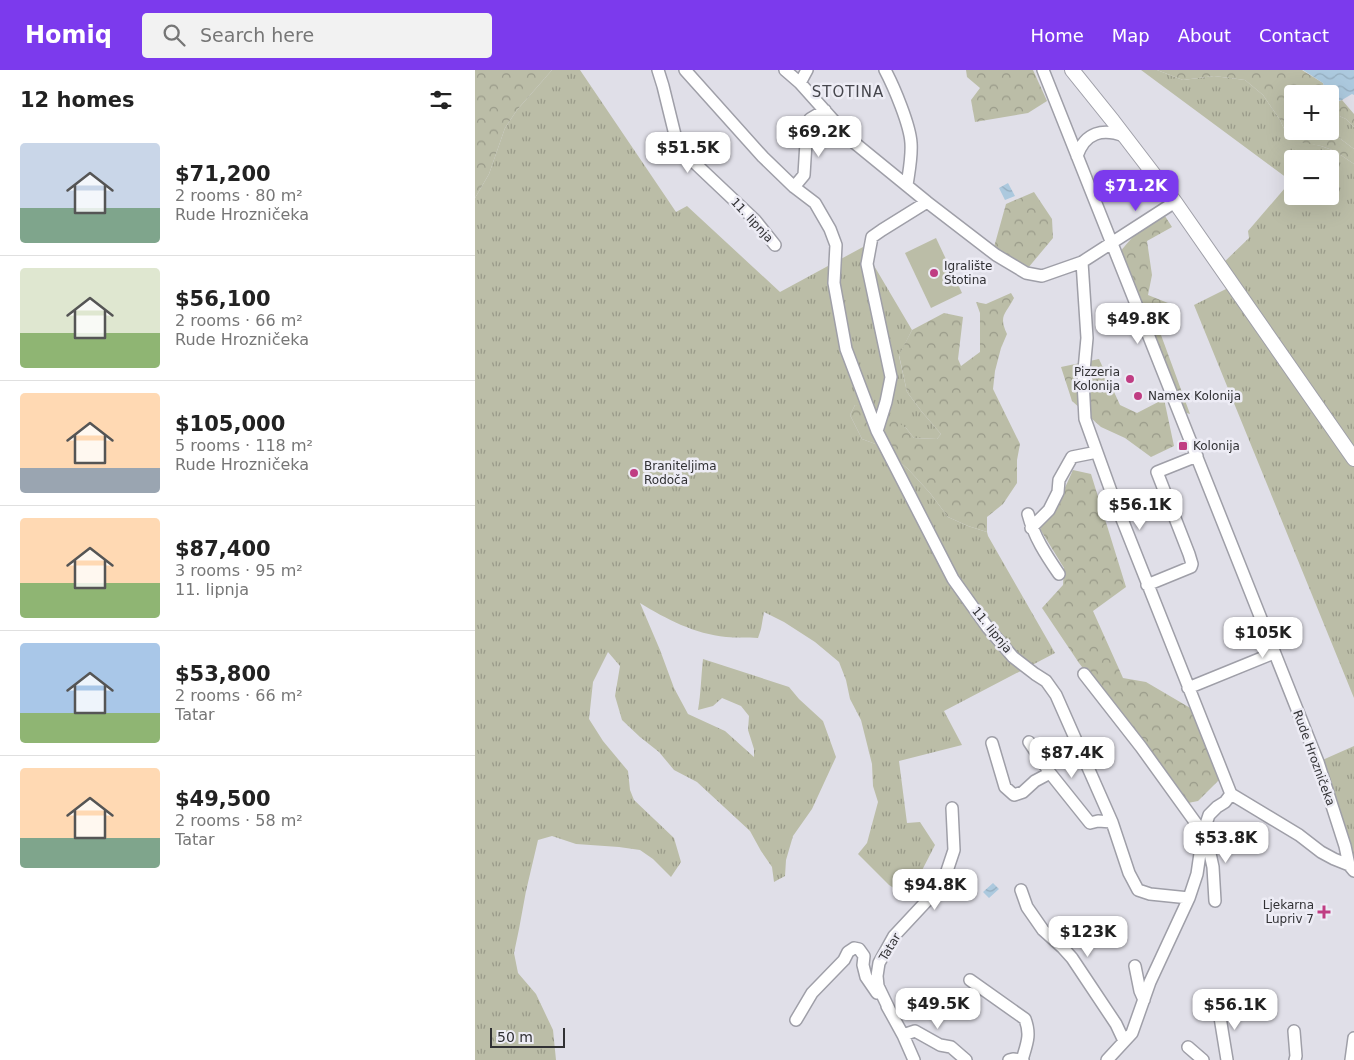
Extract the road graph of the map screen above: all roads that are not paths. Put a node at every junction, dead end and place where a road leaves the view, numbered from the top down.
1 (658, 70) edge
2 (685, 70) edge
3 (785, 70) edge
4 (807, 70) edge
5 (885, 70) edge
6 (1043, 70) edge
7 (1072, 70) edge
8 (800, 83) junction
9 (825, 110) junction
10 (1124, 136) junction
11 (1077, 156) junction
12 (907, 185) junction
13 (794, 187) junction
14 (927, 202) junction
15 (1175, 202) junction
16 (1111, 244) junction
17 (775, 245) dead end
18 (1082, 262) junction
19 (877, 431) junction
20 (1097, 452) junction
21 (1197, 456) junction
22 (1354, 459) edge
23 (1028, 514) dead end
24 (1031, 528) junction
25 (1059, 574) dead end
26 (1147, 585) junction
27 (1275, 653) junction
28 (1084, 674) dead end
29 (1188, 688) junction
30 (1029, 742) dead end
31 (991, 743) dead end
32 (1050, 773) junction
33 (1231, 794) junction
34 (952, 808) dead end
35 (1112, 822) junction
36 (1203, 832) junction
37 (1352, 868) edge
38 (1021, 890) dead end
39 (1189, 898) junction
40 (1215, 902) dead end
41 (1135, 966) dead end
42 (971, 980) dead end
43 (1143, 1000) junction
44 (1218, 1005) dead end
45 (890, 1011) junction
46 (796, 1020) dead end
47 (1294, 1031) dead end
48 (903, 1035) junction
49 (1354, 1038) edge
50 (1124, 1041) junction
51 (1188, 1047) dead end
52 (914, 1060) edge
53 (966, 1060) edge
54 (1009, 1060) edge
55 (1023, 1060) edge
56 (1107, 1060) edge
57 (1203, 1060) edge
58 (1227, 1060) edge
59 (1295, 1060) edge
60 (1351, 1060) edge

1 - 17 street, 11. lipnja
2 - 13 street, 11. lipnja
3 - 8 street
4 - 8 street
5 - 12 street
6 - 11 street, Rude Hrozničeka
7 - 10 main road
8 - 9 street
9 - 12 street
9 - 13 street
10 - 11 street
10 - 15 main road
11 - 16 street, Rude Hrozničeka
12 - 14 street
13 - 19 street, 11. lipnja
14 - 18 street
14 - 19 street
15 - 16 street
15 - 22 main road
16 - 18 street
16 - 21 street, Rude Hrozničeka
18 - 20 street
19 - 35 street, 11. lipnja
20 - 24 street
20 - 26 street
21 - 26 street
21 - 27 street, Rude Hrozničeka
23 - 24 street
24 - 25 street
26 - 29 street
27 - 29 street
27 - 37 street, Rude Hrozničeka
28 - 36 street
29 - 33 street
30 - 32 street
31 - 32 street
32 - 35 street
33 - 36 street
33 - 37 street, Rude Hrozničeka
34 - 45 street, Tatar
35 - 39 street, 11. lipnja
36 - 39 street
36 - 40 street
38 - 50 street
39 - 43 street
41 - 43 street
42 - 55 street
43 - 50 street
44 - 58 street
45 - 46 street, Tatar
45 - 48 street, Tatar
47 - 59 street
48 - 52 street, Tatar
48 - 53 street
49 - 60 street
50 - 56 street
51 - 57 street
54 - 55 street

